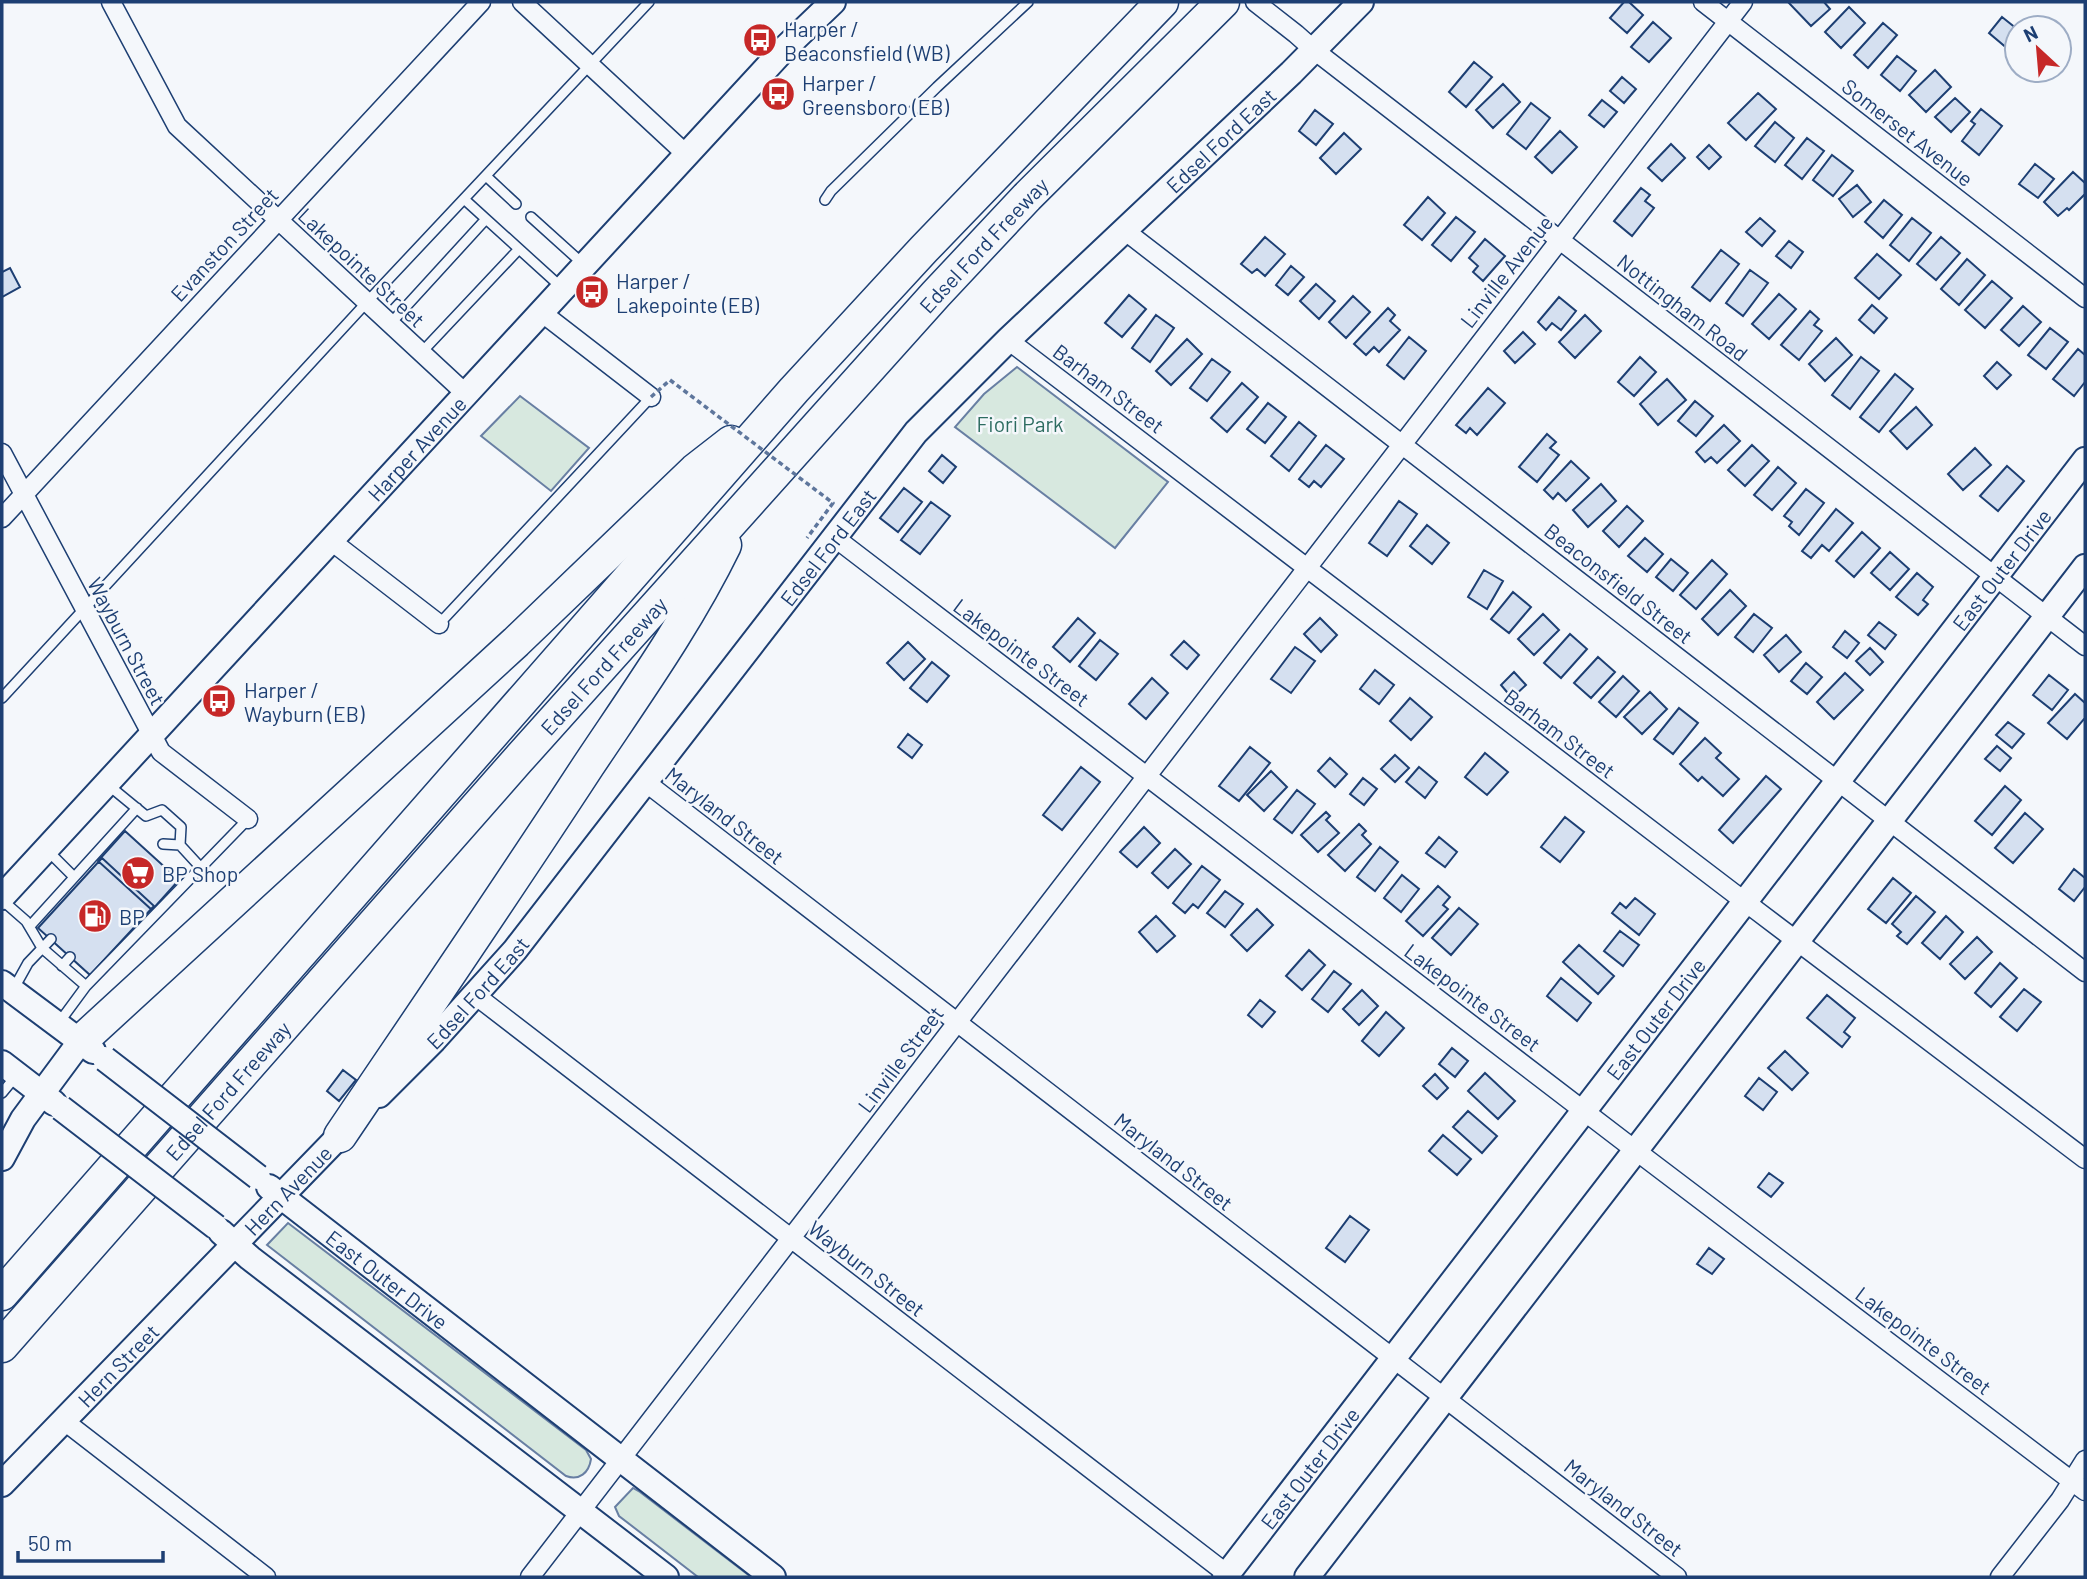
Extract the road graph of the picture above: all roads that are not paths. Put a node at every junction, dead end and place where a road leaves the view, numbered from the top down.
1 (111, 2) edge
2 (481, 2) edge
3 (522, 2) edge
4 (649, 2) edge
5 (833, 2) edge
6 (1028, 2) edge
7 (1162, 2) edge
8 (1223, 2) edge
9 (1255, 2) edge
10 (1361, 2) edge
11 (1703, 2) edge
12 (1743, 2) edge
13 (1728, 21) junction
14 (1305, 42) junction
15 (590, 65) junction
16 (687, 155) junction
17 (486, 176) junction
18 (464, 199) junction
19 (825, 201) dead end
20 (516, 204) dead end
21 (531, 217) dead end
22 (486, 219) junction
23 (277, 220) junction
24 (1124, 230) junction
25 (1559, 240) junction
26 (519, 249) junction
27 (584, 265) junction
28 (563, 288) junction
29 (2085, 298) edge
30 (367, 302) junction
31 (541, 312) junction
32 (390, 324) junction
33 (1008, 340) junction
34 (421, 353) junction
35 (794, 390) junction
36 (465, 393) junction
37 (651, 397) joint
38 (1401, 444) junction
39 (2, 453) edge
40 (2085, 460) edge
41 (24, 495) junction
42 (742, 510) junction
43 (2, 518) edge
44 (834, 537) junction
45 (330, 540) junction
46 (2085, 567) edge
47 (1306, 568) junction
48 (1995, 576) junction
49 (85, 610) junction
50 (2047, 616) junction
51 (439, 624) joint
52 (2085, 646) edge
53 (2, 698) edge
54 (150, 734) junction
55 (1146, 775) junction
56 (1838, 780) junction
57 (644, 781) junction
58 (106, 782) junction
59 (137, 808) junction
60 (146, 816) junction
61 (248, 819) joint
62 (1889, 821) junction
63 (147, 829) dead end
64 (163, 844) dead end
65 (180, 845) junction
66 (46, 848) junction
67 (202, 869) junction
68 (74, 877) junction
69 (2, 898) edge
70 (1744, 901) junction
71 (30, 926) junction
72 (51, 939) dead end
73 (1797, 941) junction
74 (42, 948) junction
75 (70, 957) dead end
76 (62, 966) junction
77 (2085, 972) edge
78 (86, 986) junction
79 (5, 993) edge
80 (475, 995) junction
81 (956, 1023) junction
82 (81, 1042) junction
83 (7, 1077) edge
84 (40, 1093) junction
85 (1583, 1110) junction
86 (340, 1136) junction
87 (1635, 1150) junction
88 (2, 1158) edge
89 (2085, 1159) edge
90 (281, 1196) junction
91 (225, 1235) junction
92 (792, 1238) junction
93 (2, 1294) edge
94 (2, 1346) edge
95 (1393, 1358) junction
96 (1444, 1398) junction
97 (63, 1420) junction
98 (620, 1460) junction
99 (2085, 1460) edge
100 (2, 1484) edge
101 (2078, 1485) edge
102 (580, 1512) junction
103 (1228, 1576) edge
104 (267, 1577) edge
105 (530, 1577) edge
106 (666, 1577) edge
107 (773, 1577) edge
108 (1307, 1577) edge
109 (1677, 1577) edge
110 (2000, 1577) edge

1 - 23 street, Lakepointe Street
2 - 23 street, Evanston Street
3 - 15 street
4 - 15 lane
5 - 16 street, Harper Avenue
6 - 19 lane
7 - 35 highway, Edsel Ford Freeway
8 - 42 highway, Edsel Ford Freeway
9 - 14 street, Nottingham Road
10 - 14 street, Edsel Ford East
11 - 13 street, Somerset Avenue
12 - 13 street, Linville Avenue
13 - 25 street, Linville Avenue
13 - 29 street, Somerset Avenue
14 - 24 street, Edsel Ford East
14 - 25 street, Nottingham Road
15 - 16 street
15 - 17 lane
16 - 27 street, Harper Avenue
17 - 18 lane
17 - 20 lane
18 - 22 lane
18 - 30 lane
21 - 27 lane
22 - 26 lane
22 - 32 lane
23 - 30 street, Lakepointe Street
23 - 41 street, Evanston Street
24 - 33 street, Edsel Ford East
24 - 38 street, Beaconsfield Street
25 - 38 street, Linville Avenue
25 - 48 street, Nottingham Road
26 - 28 lane
26 - 34 lane
27 - 28 street, Harper Avenue
28 - 31 street, Harper Avenue
30 - 32 street, Lakepointe Street
30 - 49 lane
31 - 36 street, Harper Avenue
31 - 37 street
32 - 34 street, Lakepointe Street
33 - 44 street, Edsel Ford East
33 - 47 street, Barham Street
34 - 36 street, Lakepointe Street
35 - 82 highway
35 - 93 highway, Edsel Ford Freeway
36 - 45 street, Harper Avenue
37 - 51 lane
38 - 47 street, Linville Avenue
38 - 56 street, Beaconsfield Street
39 - 41 street, Wayburn Street
40 - 48 street, East Outer Drive
41 - 43 street, Evanston Street
41 - 49 street, Wayburn Street
42 - 86 highway
42 - 94 highway, Edsel Ford Freeway
44 - 55 street, Lakepointe Street
44 - 57 street, Edsel Ford East
45 - 51 street
45 - 54 street, Harper Avenue
46 - 50 street
47 - 55 street, Linville Street
47 - 70 street, Barham Street
48 - 50 street, Nottingham Road
48 - 56 street, East Outer Drive
49 - 53 lane
49 - 54 street, Wayburn Street
50 - 52 street, Nottingham Road
50 - 62 street
54 - 58 street, Harper Avenue
54 - 61 street, Wayburn Street
55 - 81 street, Linville Street
55 - 85 street, Lakepointe Street
56 - 62 street, Beaconsfield Street
56 - 70 street, East Outer Drive
57 - 80 street, Edsel Ford East
57 - 81 street, Maryland Street
58 - 59 lane
58 - 66 street, Harper Avenue
59 - 60 lane
59 - 68 lane
60 - 63 lane
60 - 65 lane
61 - 67 lane
62 - 73 street
62 - 77 street, Beaconsfield Street
64 - 65 lane
65 - 67 lane
66 - 68 lane
66 - 69 street, Harper Avenue
67 - 78 lane
68 - 71 lane
69 - 71 lane
70 - 73 street, Barham Street
70 - 85 street, East Outer Drive
71 - 74 lane
72 - 74 lane
73 - 87 street
73 - 89 street, Barham Street
74 - 76 lane
74 - 79 lane
75 - 76 lane
76 - 78 lane
78 - 82 lane
79 - 82 street, East Outer Drive
80 - 86 street, Edsel Ford East
80 - 92 street, Wayburn Street
81 - 92 street, Linville Street
81 - 95 street, Maryland Street
82 - 84 street
82 - 90 street, East Outer Drive, bridge
83 - 84 street
84 - 88 street
84 - 91 street, bridge
85 - 87 street, Lakepointe Street
85 - 95 street, East Outer Drive
86 - 90 street, Hern Avenue
87 - 96 street
87 - 101 street, Lakepointe Street
90 - 91 street, Hern Avenue
90 - 98 street, East Outer Drive
91 - 97 street, Hern Street
91 - 102 street
92 - 98 street, Linville Street
92 - 103 street, Wayburn Street
95 - 96 street, Maryland Street
95 - 103 street, East Outer Drive
96 - 108 street
96 - 109 street, Maryland Street
97 - 100 street, Hern Street
97 - 104 street
98 - 102 street, Linville Street
98 - 107 street, East Outer Drive
99 - 101 street
101 - 110 street
102 - 105 street, Linville Street
102 - 106 street

